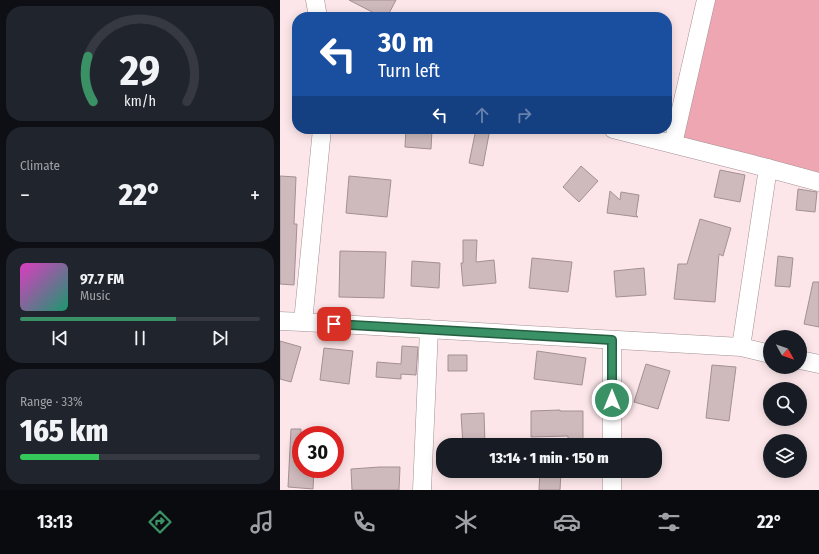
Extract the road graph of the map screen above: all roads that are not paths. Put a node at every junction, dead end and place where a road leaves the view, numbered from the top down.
1 (315, 0) edge
2 (706, 0) edge
3 (317, 12) edge
4 (321, 134) edge
5 (633, 134) edge
6 (673, 144) junction
7 (768, 168) junction
8 (819, 182) edge
9 (280, 322) edge
10 (302, 322) junction
11 (429, 329) junction
12 (612, 340) junction
13 (740, 347) junction
14 (763, 352) edge
15 (807, 361) edge
16 (819, 364) edge
17 (612, 438) edge
18 (612, 478) edge
19 (422, 490) edge
20 (612, 490) edge

1 - 3 street
2 - 6 street
4 - 10 street
5 - 6 street
6 - 7 street
7 - 8 street
7 - 13 street
9 - 10 street
10 - 11 street
11 - 12 street
11 - 19 street
12 - 13 street
12 - 17 street
13 - 14 street
15 - 16 street
18 - 20 street

